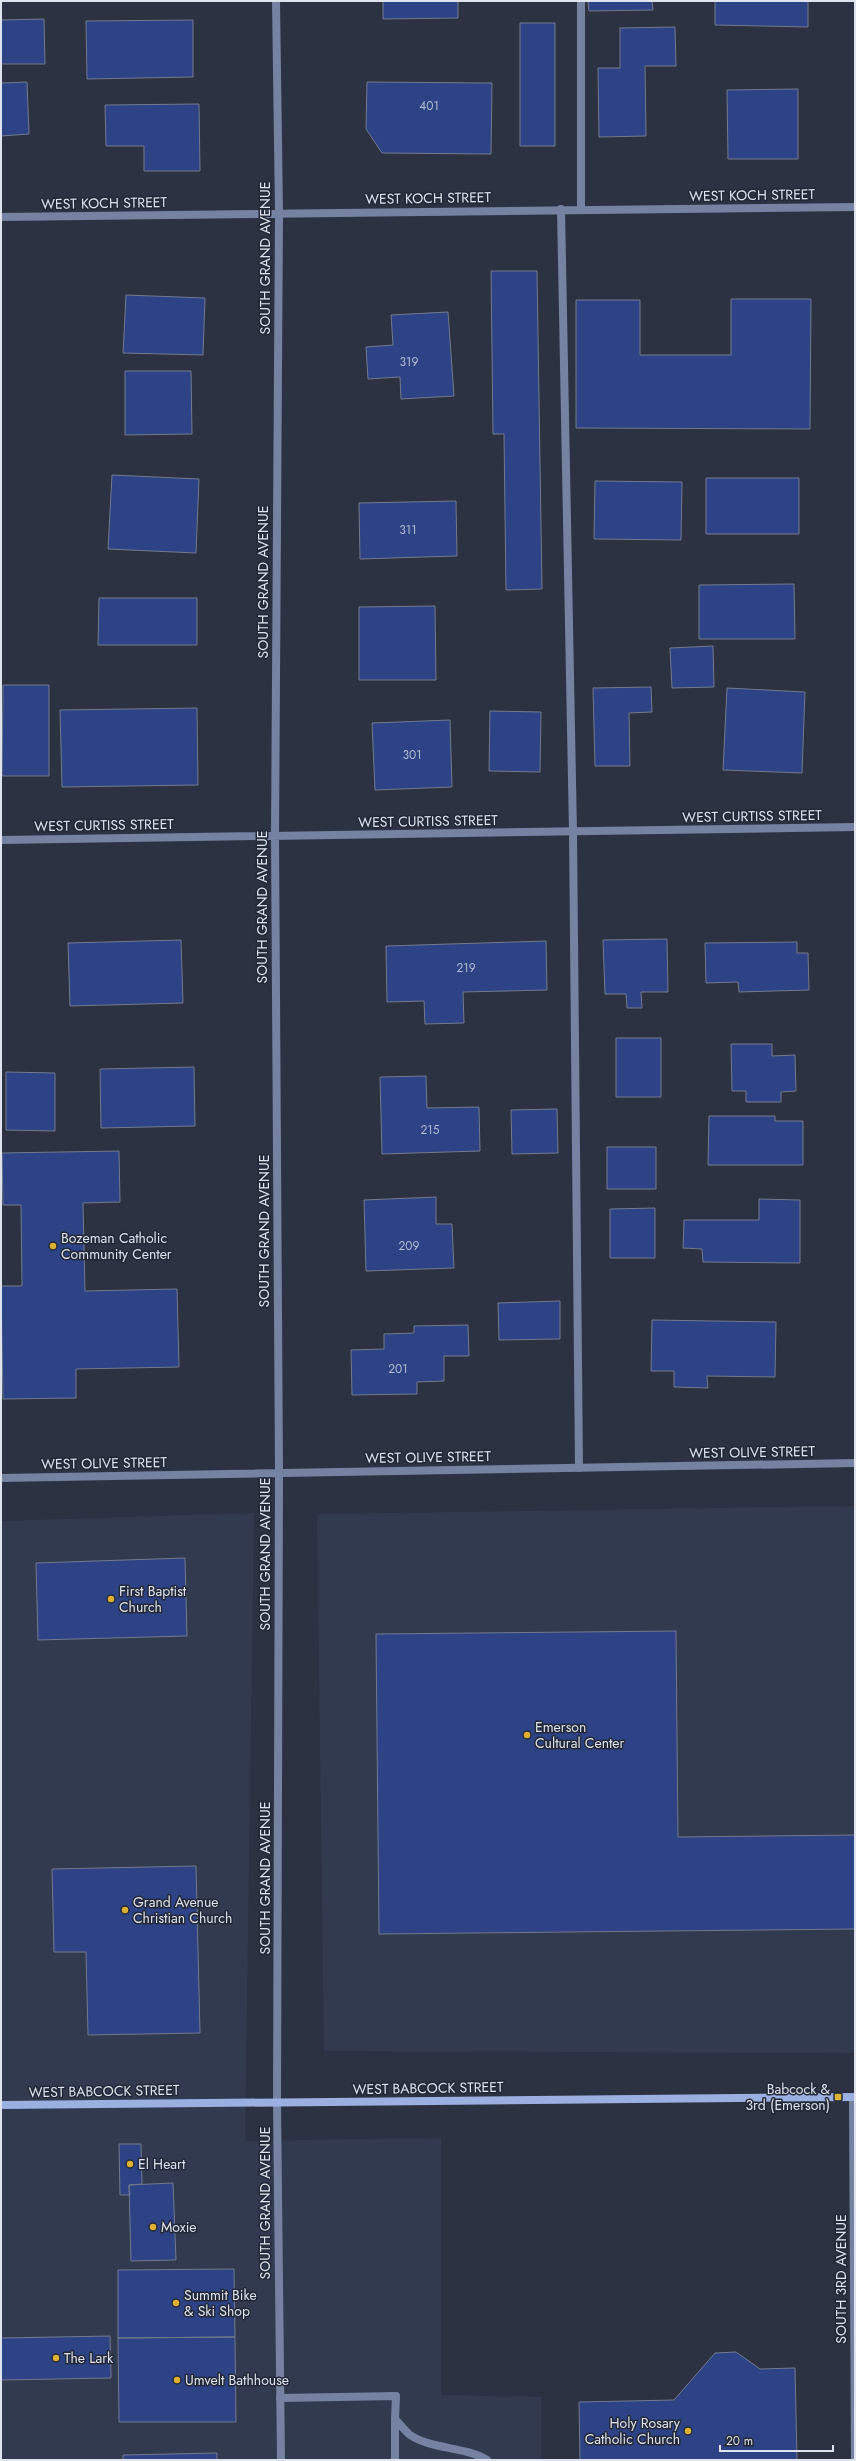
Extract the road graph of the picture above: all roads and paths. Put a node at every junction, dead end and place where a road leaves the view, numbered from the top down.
1 (276, 1) edge
2 (581, 1) edge
3 (855, 207) edge
4 (561, 209) junction
5 (580, 209) junction
6 (279, 213) junction
7 (1, 217) edge
8 (855, 827) edge
9 (573, 832) junction
10 (275, 836) junction
11 (1, 840) edge
12 (855, 1463) edge
13 (579, 1468) junction
14 (279, 1473) junction
15 (1, 1478) edge
16 (854, 2097) edge
17 (277, 2103) junction
18 (1, 2105) edge
19 (280, 2398) junction
20 (396, 2419) junction
21 (281, 2460) edge
22 (395, 2460) edge
23 (487, 2460) edge
24 (855, 2460) edge

1 - 6 street, SOUTH GRAND AVENUE
2 - 5 street
3 - 5 street, WEST KOCH STREET
4 - 5 street, WEST KOCH STREET
4 - 6 street, WEST KOCH STREET
4 - 9 street
6 - 7 street, WEST KOCH STREET
6 - 10 street, SOUTH GRAND AVENUE
8 - 9 street, WEST CURTISS STREET
9 - 10 street, WEST CURTISS STREET
9 - 13 street
10 - 11 street, WEST CURTISS STREET
10 - 14 street, SOUTH GRAND AVENUE
12 - 13 street, WEST OLIVE STREET
13 - 14 street, WEST OLIVE STREET
14 - 15 street, WEST OLIVE STREET
14 - 17 street, SOUTH GRAND AVENUE
16 - 17 street, WEST BABCOCK STREET
16 - 24 street, SOUTH 3RD AVENUE
17 - 18 street, WEST BABCOCK STREET
17 - 19 street, SOUTH GRAND AVENUE
19 - 20 street
19 - 21 street, SOUTH GRAND AVENUE
20 - 22 street
20 - 23 street

